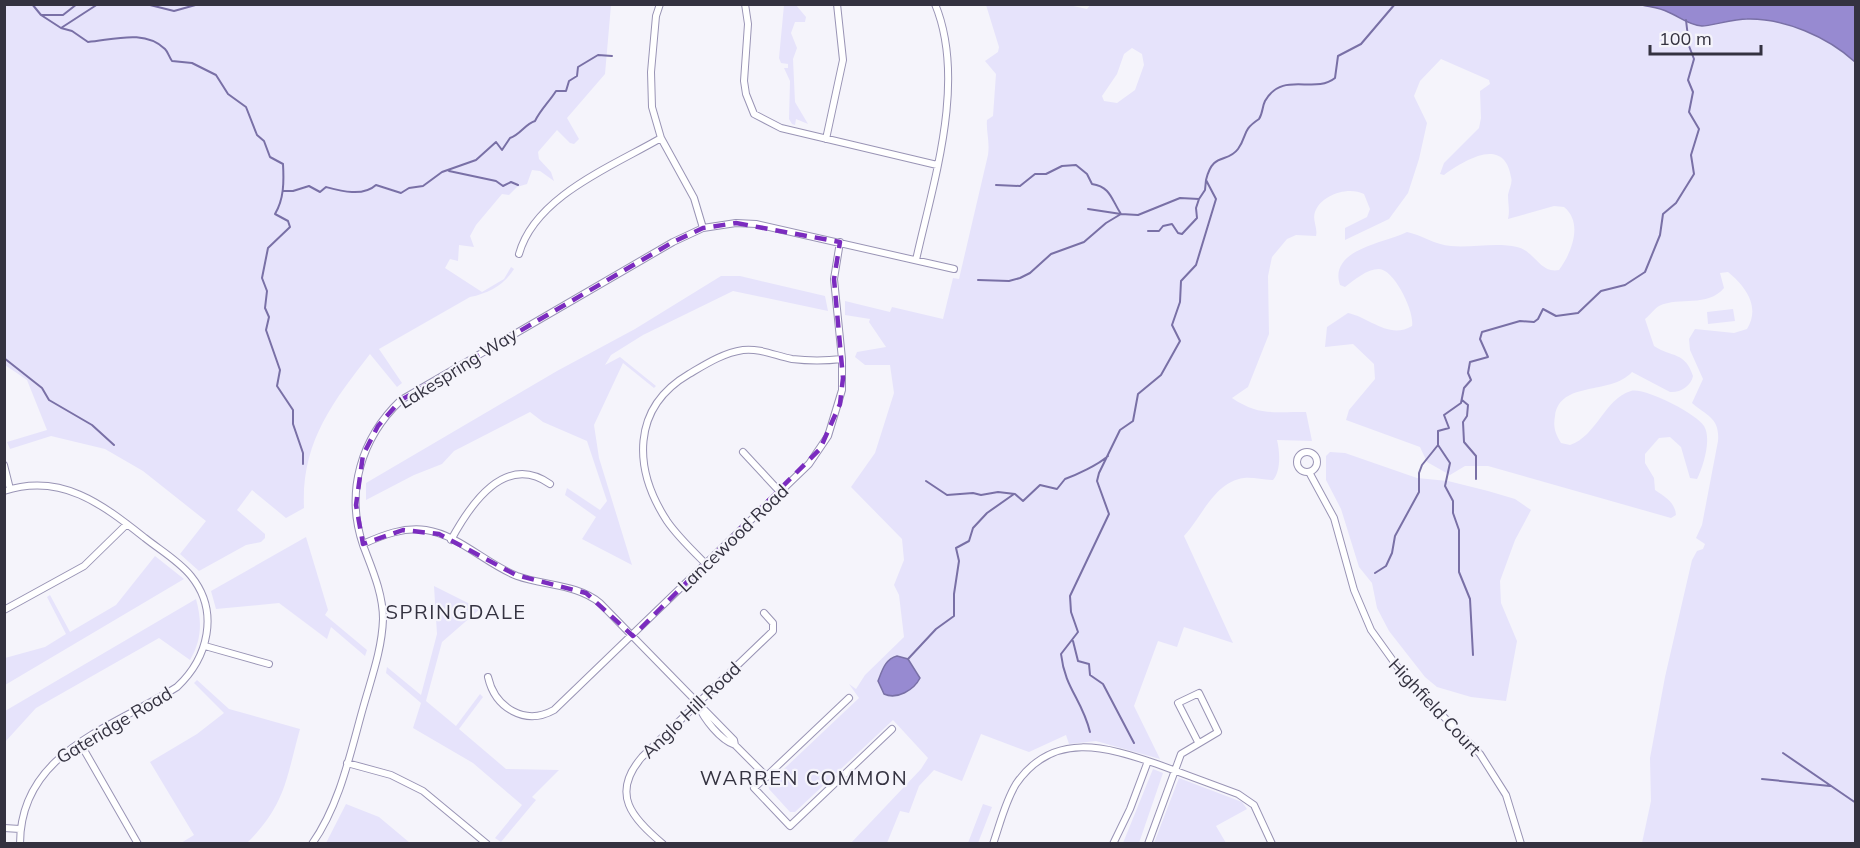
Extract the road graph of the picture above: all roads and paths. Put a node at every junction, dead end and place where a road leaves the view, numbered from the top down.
1 (660, 4) edge
2 (745, 4) edge
3 (837, 4) edge
4 (935, 4) edge
5 (661, 138) junction
6 (826, 139) junction
7 (937, 165) junction
8 (703, 228) junction
9 (840, 242) junction
10 (519, 254) dead end
11 (916, 260) junction
12 (954, 269) dead end
13 (842, 359) junction
14 (743, 452) dead end
15 (4, 465) edge
16 (1309, 472) dead end
17 (550, 484) dead end
18 (7, 490) edge
19 (781, 493) junction
20 (127, 524) junction
21 (451, 540) junction
22 (363, 544) junction
23 (707, 565) junction
24 (4, 610) edge
25 (764, 613) dead end
26 (633, 636) junction
27 (205, 646) junction
28 (269, 664) dead end
29 (488, 677) dead end
30 (849, 699) dead end
31 (698, 705) junction
32 (892, 729) dead end
33 (1197, 742) junction
34 (80, 743) junction
35 (1148, 761) junction
36 (347, 763) junction
37 (1174, 770) junction
38 (766, 777) junction
39 (4, 828) edge
40 (20, 829) junction
41 (20, 843) edge
42 (138, 843) edge
43 (312, 843) edge
44 (487, 843) edge
45 (663, 843) edge
46 (993, 843) edge
47 (1113, 843) edge
48 (1148, 843) edge
49 (1272, 843) edge
50 (1521, 843) edge

1 - 5 street
2 - 6 street
3 - 6 street
4 - 7 street
5 - 8 street
5 - 10 street
6 - 7 street
7 - 11 street
8 - 9 street, Lakespring Way
8 - 22 street, Lakespring Way
9 - 11 street, Lakespring Way
9 - 13 street, Lancewood Road
11 - 12 street, Lakespring Way
13 - 19 street, Lancewood Road
13 - 23 street
14 - 19 street
15 - 18 street
16 - 50 street, Highfield Court
17 - 21 street
18 - 20 street, Gateridge Road
19 - 23 street, Lancewood Road
20 - 24 street
20 - 27 street, Gateridge Road
21 - 22 street
21 - 26 street
22 - 36 street, Lakespring Way
23 - 26 street, Lancewood Road
25 - 31 street, Anglo Hill Road
26 - 29 street, Lancewood Road
26 - 31 street
27 - 28 street
27 - 34 street, Gateridge Road
30 - 38 street
31 - 38 street
31 - 45 street, Anglo Hill Road
32 - 38 street
33 - 33 street
33 - 37 street
34 - 40 street, Gateridge Road
34 - 42 street
35 - 37 street
35 - 46 street
35 - 47 street
36 - 43 street, Lakespring Way
36 - 44 street
37 - 48 street
37 - 49 street
39 - 40 street
40 - 41 street, Gateridge Road

